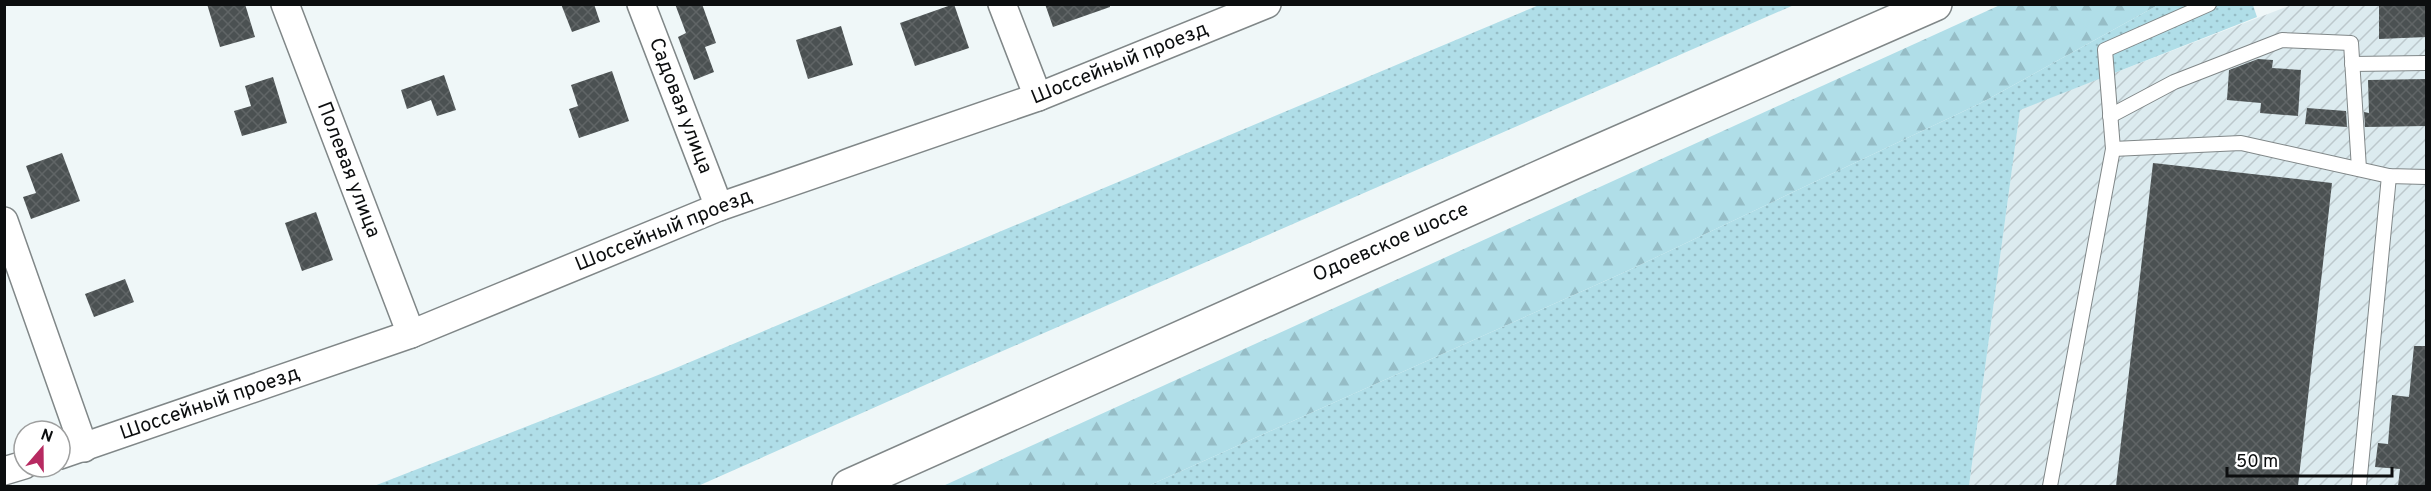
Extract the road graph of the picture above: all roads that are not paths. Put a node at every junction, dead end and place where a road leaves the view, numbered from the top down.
1 (285, 4) edge
2 (640, 4) edge
3 (1002, 4) edge
4 (1267, 4) edge
5 (1935, 4) edge
6 (2209, 4) edge
7 (2427, 63) edge
8 (2352, 64) junction
9 (1038, 98) junction
10 (2110, 116) junction
11 (2113, 149) junction
12 (2359, 169) junction
13 (2389, 176) junction
14 (2427, 177) edge
15 (719, 207) junction
16 (4, 220) edge
17 (411, 334) junction
18 (62, 419) edge
19 (72, 452) edge
20 (849, 486) edge
21 (2050, 486) edge
22 (2359, 486) edge

1 - 17 street, Полевая улица
2 - 15 street, Садовая улица
3 - 9 street
4 - 9 street, Шоссейный проезд
5 - 20 main road, Одоевское шоссе
6 - 10 lane
7 - 8 lane
8 - 10 lane
8 - 12 lane
9 - 15 street, Шоссейный проезд
10 - 11 lane
11 - 12 lane
11 - 21 lane
12 - 13 lane
13 - 14 lane
13 - 22 lane
15 - 17 street, Шоссейный проезд
16 - 18 street
17 - 19 street, Шоссейный проезд

